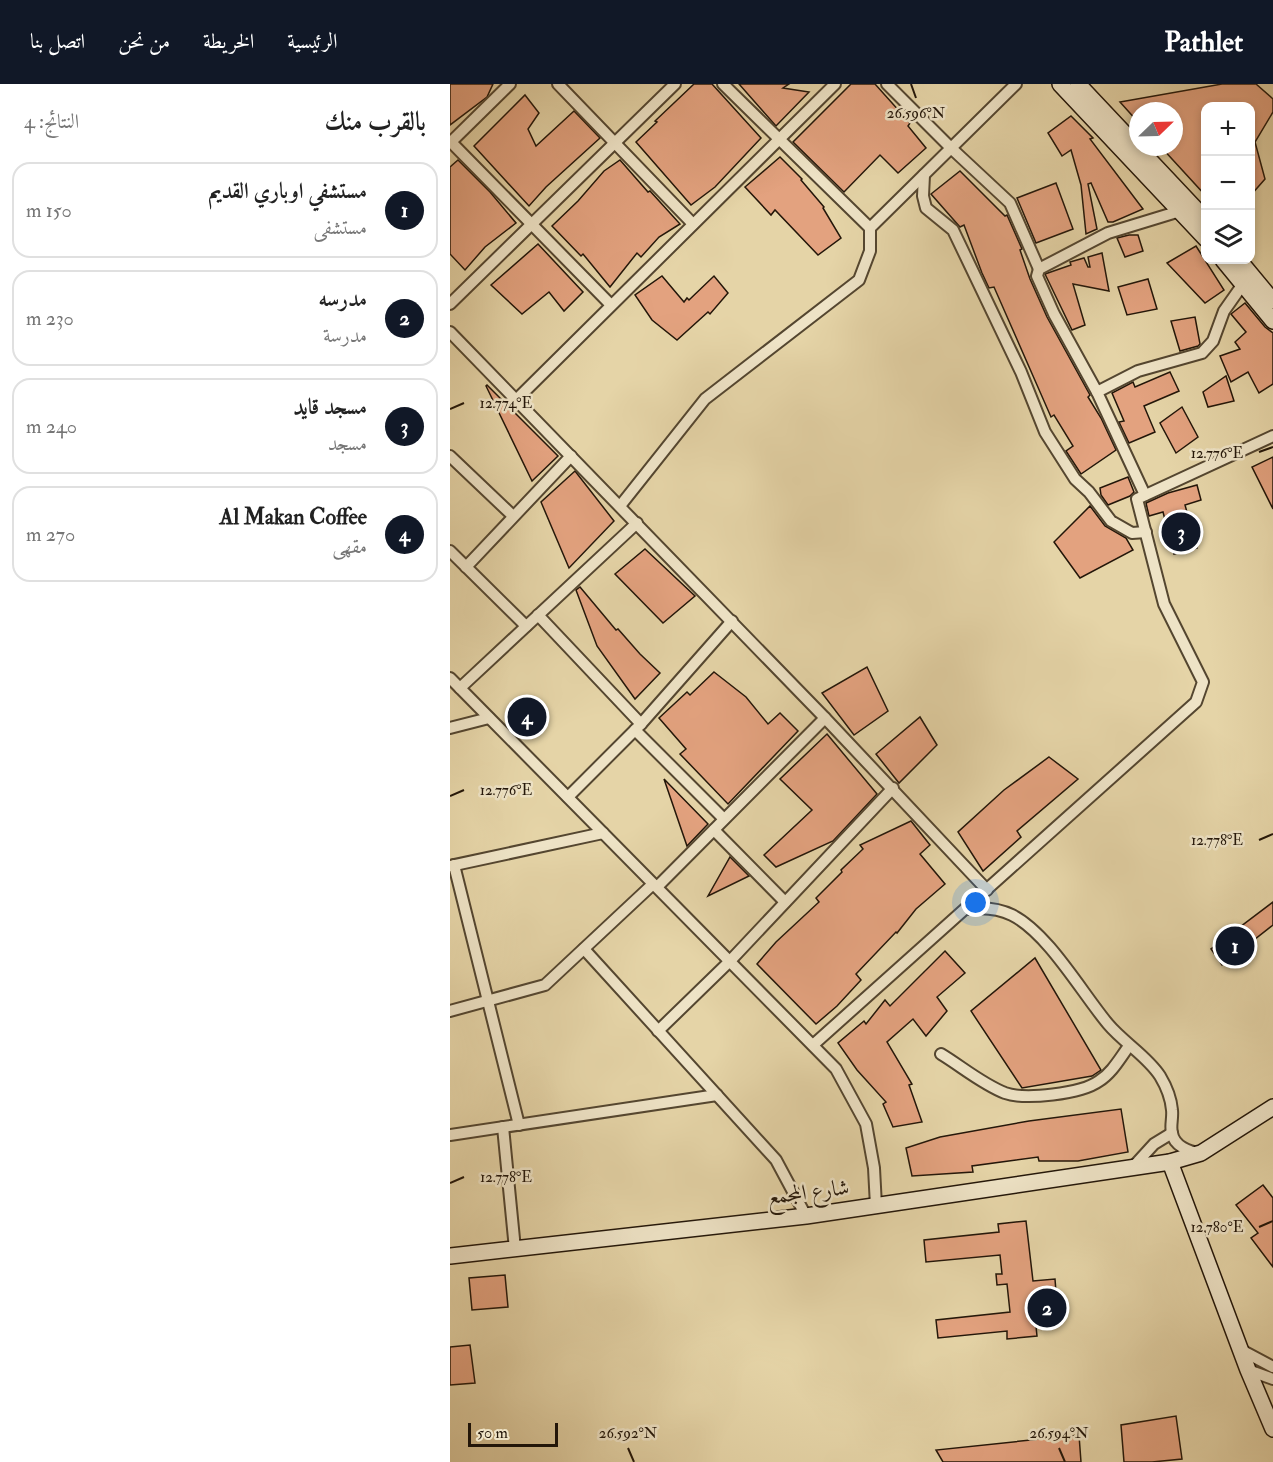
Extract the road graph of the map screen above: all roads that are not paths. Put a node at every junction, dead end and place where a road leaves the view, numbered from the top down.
1 (510, 84) edge
2 (558, 84) edge
3 (675, 84) edge
4 (723, 84) edge
5 (835, 84) edge
6 (887, 84) edge
7 (1016, 84) edge
8 (1060, 84) edge
9 (1086, 87) edge
10 (779, 139) junction
11 (450, 142) edge
12 (615, 143) junction
13 (951, 148) junction
14 (924, 175) junction
15 (1180, 211) junction
16 (1201, 214) edge
17 (531, 224) junction
18 (693, 224) junction
19 (870, 228) junction
20 (1201, 233) edge
21 (1226, 264) edge
22 (1242, 264) edge
23 (1039, 269) junction
24 (1243, 284) junction
25 (1273, 301) edge
26 (450, 304) edge
27 (611, 306) junction
28 (1273, 321) edge
29 (450, 332) edge
30 (1097, 392) junction
31 (516, 400) junction
32 (1273, 436) edge
33 (571, 456) junction
34 (452, 462) edge
35 (1144, 495) junction
36 (620, 507) junction
37 (513, 516) junction
38 (637, 523) junction
39 (1146, 532) junction
40 (450, 551) edge
41 (466, 567) junction
42 (538, 615) junction
43 (732, 621) junction
44 (526, 626) junction
45 (450, 678) edge
46 (460, 688) junction
47 (489, 718) junction
48 (825, 718) junction
49 (638, 727) junction
50 (450, 728) edge
51 (892, 788) junction
52 (568, 797) junction
53 (724, 819) junction
54 (714, 830) junction
55 (603, 833) junction
56 (452, 866) edge
57 (655, 886) junction
58 (987, 890) junction
59 (785, 902) junction
60 (967, 909) junction
61 (584, 949) junction
62 (730, 961) junction
63 (488, 1001) junction
64 (450, 1011) edge
65 (658, 1031) junction
66 (813, 1045) junction
67 (1129, 1046) junction
68 (941, 1054) dead end
69 (717, 1095) junction
70 (1273, 1107) edge
71 (519, 1125) junction
72 (503, 1127) junction
73 (1172, 1133) junction
74 (450, 1135) edge
75 (1201, 1153) junction
76 (1170, 1162) junction
77 (1133, 1167) junction
78 (876, 1206) junction
79 (806, 1216) junction
80 (515, 1249) junction
81 (450, 1256) edge
82 (1241, 1350) junction
83 (1273, 1367) edge
84 (1248, 1370) junction
85 (1273, 1379) edge
86 (1273, 1429) edge

1 - 11 street
2 - 12 street
3 - 12 street
4 - 10 street
5 - 10 street
6 - 13 street
7 - 13 street
8 - 15 street
9 - 16 street
10 - 18 street
10 - 19 street
11 - 17 street
12 - 17 street
12 - 18 street
13 - 14 street
13 - 23 street
14 - 19 street
14 - 39 street
15 - 20 street
15 - 23 street
17 - 26 street
17 - 27 street
18 - 27 street
19 - 36 street
21 - 24 street
22 - 25 street
23 - 30 street
24 - 28 street
24 - 30 street
27 - 31 street
29 - 31 street
30 - 35 street
31 - 33 street
32 - 35 street
33 - 36 street
33 - 37 street
34 - 37 street
35 - 39 street
36 - 38 street
37 - 41 street
38 - 42 street
38 - 43 street
39 - 58 street
40 - 41 street
41 - 44 street
42 - 44 street
42 - 49 street
43 - 48 street
43 - 49 street
44 - 46 street
45 - 46 street
46 - 47 street
47 - 50 street
47 - 52 street
48 - 51 street
48 - 53 street
49 - 52 street
49 - 53 street
51 - 58 street
51 - 59 street
52 - 55 street
53 - 54 street
54 - 57 street
54 - 59 street
55 - 56 street
55 - 57 street
56 - 63 street
57 - 61 street
57 - 62 street
58 - 60 street
59 - 62 street
60 - 66 street
60 - 67 street
61 - 63 street
61 - 65 street
62 - 65 street
62 - 66 street
63 - 64 street
63 - 71 street
65 - 69 street
66 - 78 street
67 - 68 street
67 - 73 street
69 - 71 street
69 - 79 street
70 - 75 street, شارع المجمع
71 - 72 street
72 - 74 street
72 - 80 street
73 - 75 street
73 - 77 street
75 - 76 street, شارع المجمع
76 - 77 street, شارع المجمع
76 - 82 street
77 - 78 street, شارع المجمع
78 - 79 street, شارع المجمع
79 - 80 street, شارع المجمع
80 - 81 street, شارع المجمع
82 - 83 street
82 - 84 street
84 - 85 street
84 - 86 street

